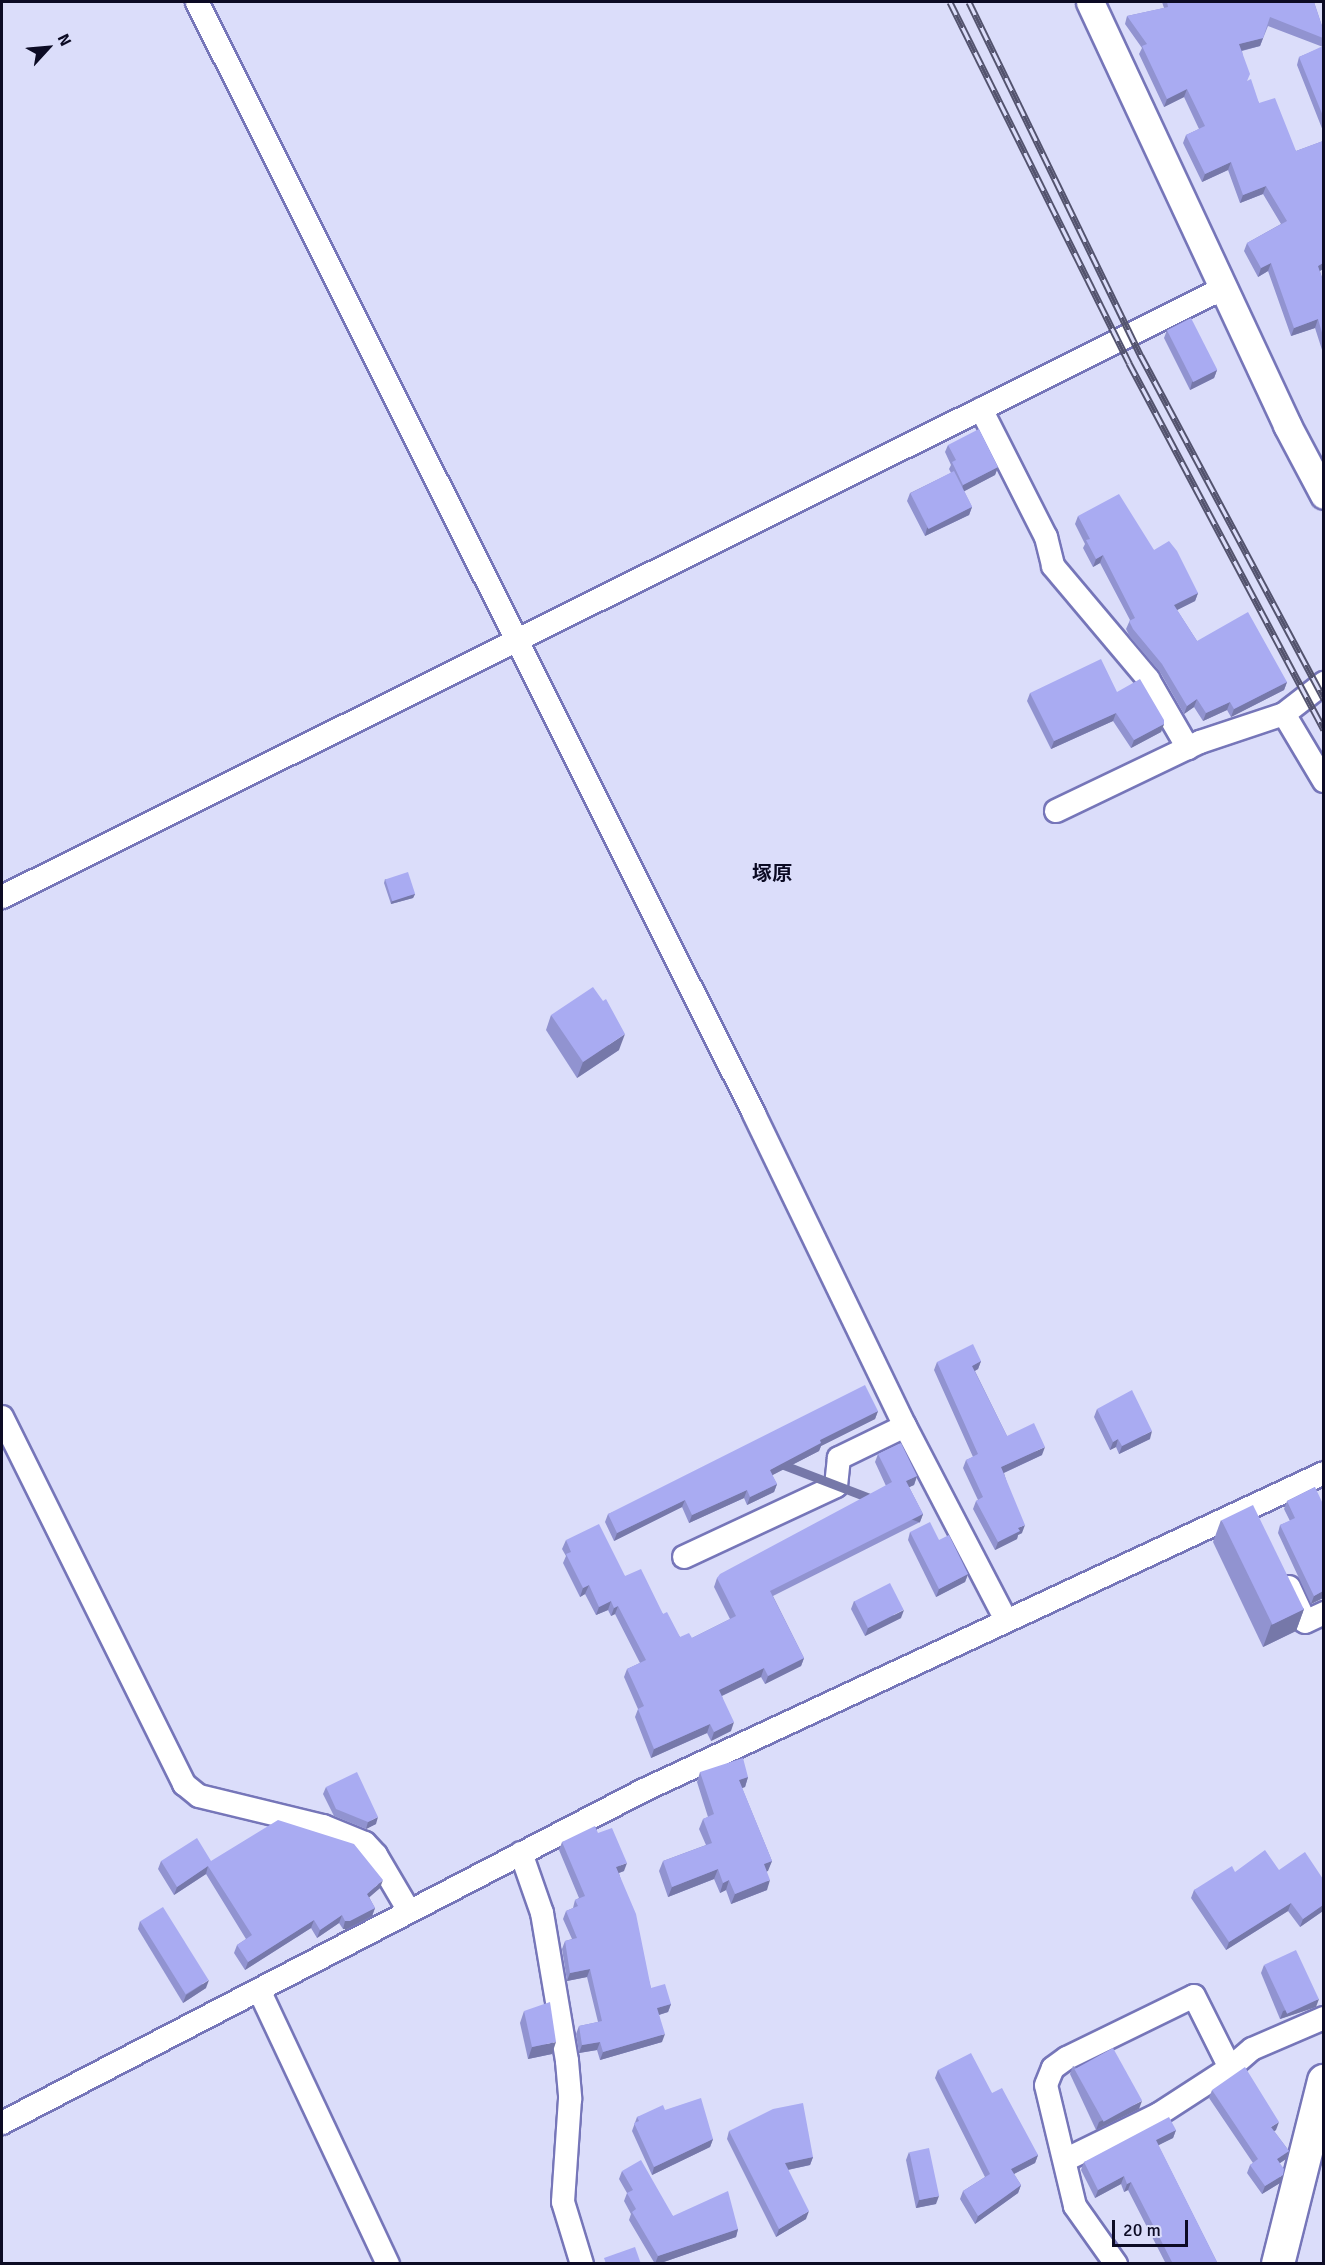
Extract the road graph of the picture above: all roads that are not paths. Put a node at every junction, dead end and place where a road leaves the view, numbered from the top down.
1 (197, 2) edge
2 (1090, 2) edge
3 (1224, 288) junction
4 (981, 409) junction
5 (1323, 495) edge
6 (517, 641) junction
7 (1323, 683) edge
8 (1284, 714) junction
9 (1188, 748) junction
10 (1323, 781) edge
11 (1056, 812) dead end
12 (2, 897) edge
13 (2, 1417) edge
14 (905, 1426) junction
15 (1323, 1475) edge
16 (1250, 1507) junction
17 (1260, 1528) edge
18 (684, 1557) dead end
19 (1280, 1569) edge
20 (1323, 1613) edge
21 (1005, 1620) junction
22 (521, 1853) junction
23 (409, 1911) junction
24 (259, 1990) junction
25 (1323, 2018) edge
26 (1230, 2068) junction
27 (1323, 2081) edge
28 (2, 2123) edge
29 (1065, 2160) junction
30 (388, 2264) edge
31 (582, 2264) edge
32 (1116, 2264) edge
33 (1278, 2264) edge

1 - 6 street
2 - 3 street
3 - 4 street
3 - 5 street
4 - 6 street
4 - 9 street
6 - 12 street
6 - 14 street
7 - 8 street
8 - 9 street
8 - 10 street
9 - 11 street
13 - 23 street
14 - 18 street
14 - 21 street
15 - 16 street
16 - 17 street
16 - 21 street
19 - 20 street
21 - 22 street
22 - 23 street
22 - 31 street
23 - 24 street
24 - 28 street
24 - 30 street
25 - 26 street
26 - 29 street
26 - 29 street
27 - 33 main road
29 - 32 street

